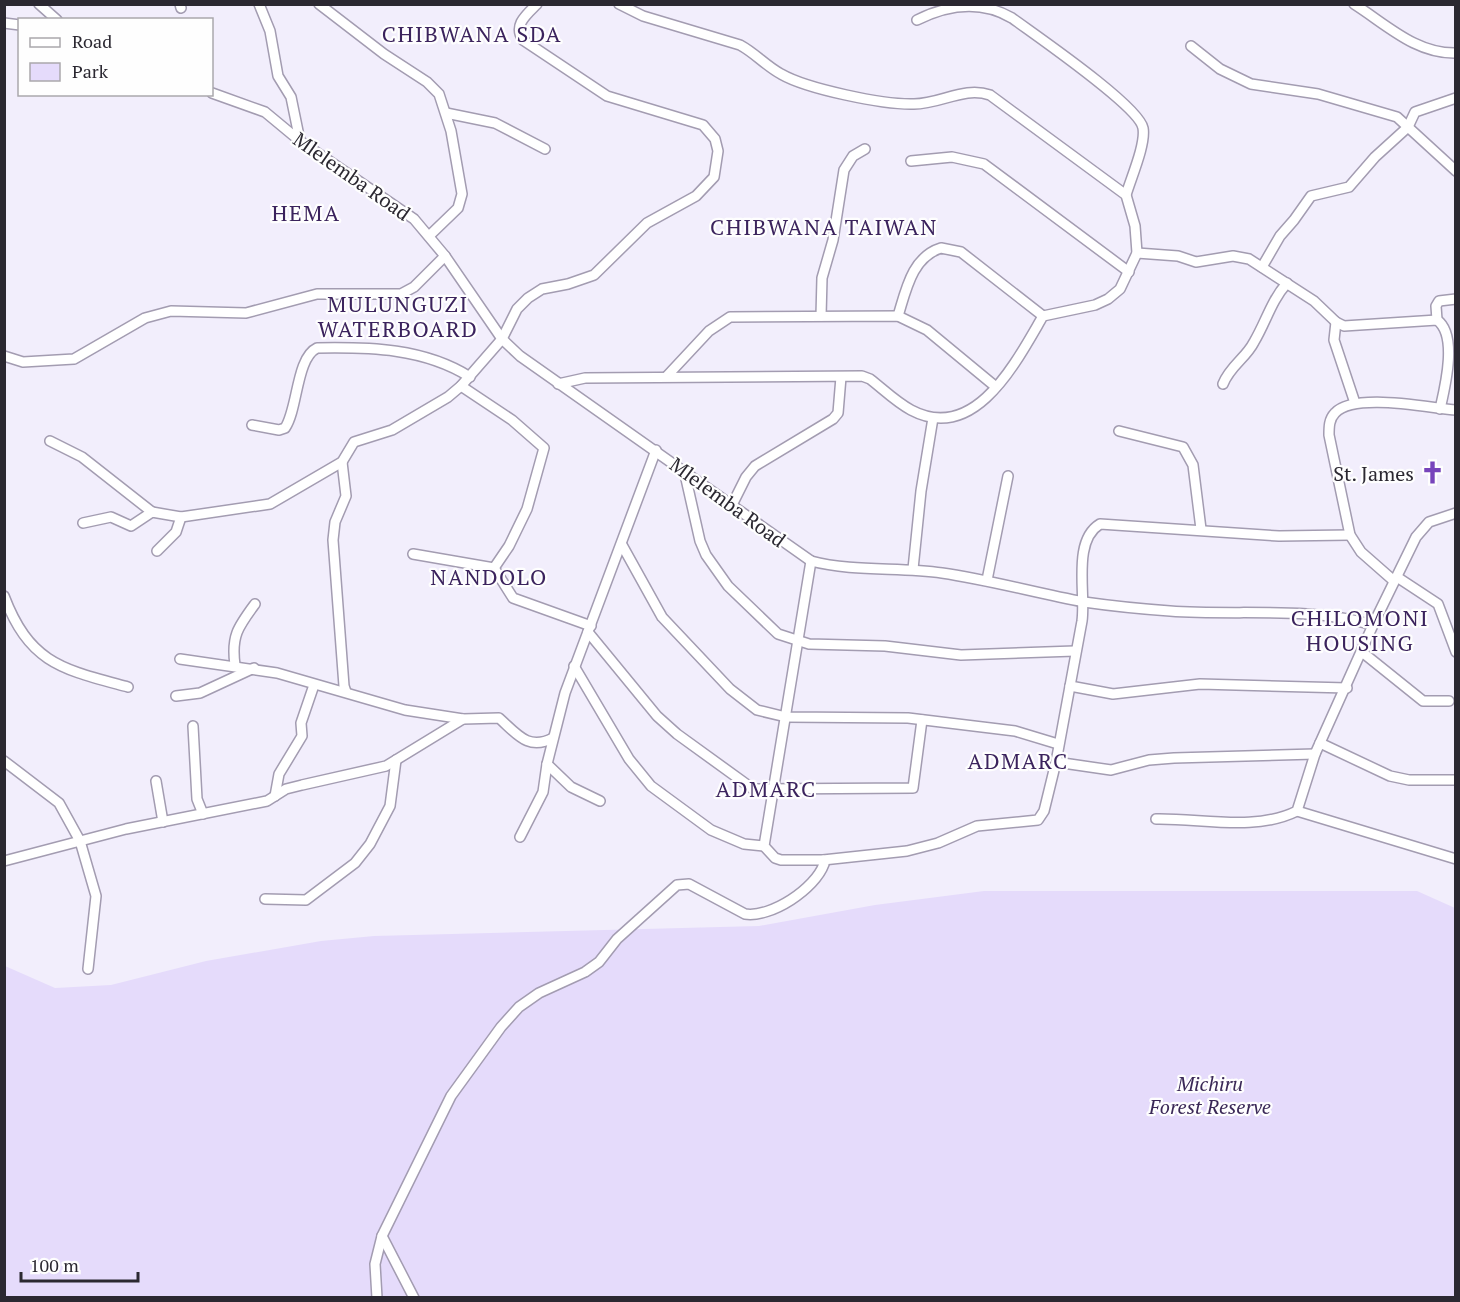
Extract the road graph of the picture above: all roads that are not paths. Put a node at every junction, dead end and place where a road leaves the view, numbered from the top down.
1 (39, 4) edge
2 (259, 4) edge
3 (319, 4) edge
4 (537, 4) edge
5 (619, 4) edge
6 (1354, 4) edge
7 (55, 18) edge
8 (917, 20) dead end
9 (1191, 46) dead end
10 (1455, 53) edge
11 (213, 93) edge
12 (1455, 98) edge
13 (446, 113) junction
14 (1408, 127) junction
15 (300, 141) junction
16 (545, 149) dead end
17 (865, 149) dead end
18 (911, 161) dead end
19 (1455, 171) edge
20 (1126, 195) junction
21 (429, 236) junction
22 (1137, 252) junction
23 (445, 256) junction
24 (1262, 267) junction
25 (1130, 272) junction
26 (1287, 283) junction
27 (1455, 299) edge
28 (821, 316) junction
29 (898, 316) junction
30 (1043, 316) junction
31 (1437, 320) junction
32 (1336, 322) junction
33 (502, 339) junction
34 (4, 356) edge
35 (1452, 366) edge
36 (667, 376) junction
37 (470, 377) junction
38 (841, 378) junction
39 (558, 384) junction
40 (1223, 384) dead end
41 (461, 386) junction
42 (996, 387) junction
43 (1355, 404) junction
44 (1440, 408) junction
45 (1455, 410) edge
46 (933, 418) junction
47 (252, 425) dead end
48 (1119, 431) dead end
49 (50, 441) dead end
50 (656, 450) junction
51 (342, 462) junction
52 (684, 470) junction
53 (1008, 476) dead end
54 (732, 505) junction
55 (152, 512) junction
56 (1455, 513) edge
57 (181, 517) junction
58 (83, 523) dead end
59 (1201, 529) junction
60 (1350, 536) junction
61 (622, 545) junction
62 (157, 551) dead end
63 (413, 554) dead end
64 (811, 561) junction
65 (494, 568) junction
66 (913, 569) junction
67 (1396, 579) junction
68 (987, 580) junction
69 (4, 596) edge
70 (1085, 602) junction
71 (255, 604) dead end
72 (1373, 625) junction
73 (590, 629) junction
74 (1454, 636) edge
75 (796, 642) junction
76 (1075, 651) junction
77 (1362, 652) junction
78 (1455, 652) edge
79 (180, 659) dead end
80 (236, 666) junction
81 (574, 666) junction
82 (254, 668) junction
83 (314, 685) junction
84 (1070, 686) junction
85 (128, 687) dead end
86 (1347, 688) junction
87 (346, 692) junction
88 (176, 696) dead end
89 (1449, 701) dead end
90 (786, 717) junction
91 (464, 719) junction
92 (922, 720) junction
93 (193, 726) dead end
94 (553, 738) junction
95 (1320, 743) junction
96 (1058, 744) junction
97 (1315, 754) junction
98 (396, 760) junction
99 (4, 761) edge
100 (1056, 762) junction
101 (547, 764) junction
102 (1455, 780) edge
103 (156, 781) dead end
104 (776, 788) junction
105 (275, 796) junction
106 (600, 801) dead end
107 (1297, 811) junction
108 (203, 814) junction
109 (1156, 819) dead end
110 (163, 822) junction
111 (520, 837) dead end
112 (80, 841) junction
113 (764, 846) junction
114 (1455, 859) edge
115 (823, 860) junction
116 (4, 861) edge
117 (265, 899) dead end
118 (88, 969) dead end
119 (382, 1236) junction
120 (377, 1298) edge
121 (414, 1298) edge

1 - 7 street
2 - 15 street
3 - 13 street
4 - 33 street
5 - 20 street
6 - 10 street
8 - 20 street
9 - 14 street
11 - 15 street, Mlelemba Road
12 - 14 street
13 - 16 street
13 - 21 street
14 - 19 street
14 - 24 street
15 - 21 street, Mlelemba Road
17 - 28 street
18 - 25 street
20 - 22 street
21 - 23 street, Mlelemba Road
22 - 24 street
22 - 25 street
23 - 33 street, Mlelemba Road
23 - 34 street
24 - 26 street
25 - 30 street
26 - 32 street
26 - 40 street
27 - 31 street
28 - 29 street
28 - 36 street
29 - 30 street
29 - 42 street
30 - 42 street
31 - 32 street
31 - 35 street
32 - 43 street
33 - 37 street
33 - 39 street, Mlelemba Road
35 - 44 street
36 - 38 street
36 - 39 street
37 - 41 street
37 - 47 street
38 - 46 street
38 - 54 street
39 - 50 street, Mlelemba Road
41 - 51 street
41 - 65 street
42 - 46 street
43 - 44 street
43 - 60 street
44 - 45 street
46 - 66 street
48 - 59 street
49 - 55 street
50 - 52 street, Mlelemba Road
50 - 61 street
51 - 57 street
51 - 87 street
52 - 54 street, Mlelemba Road
52 - 75 street
53 - 68 street
54 - 64 street, Mlelemba Road
55 - 57 street
55 - 58 street
56 - 67 street
57 - 62 street
59 - 60 street
59 - 70 street
60 - 67 street
61 - 73 street
61 - 90 street
63 - 65 street
64 - 66 street, Mlelemba Road
64 - 75 street
65 - 73 street
66 - 68 street, Mlelemba Road
67 - 72 street
67 - 74 street
68 - 70 street, Mlelemba Road
69 - 85 street
70 - 72 street, Mlelemba Road
70 - 76 street
71 - 80 street
72 - 77 street
73 - 81 street
73 - 104 street
74 - 78 street
75 - 76 street
75 - 90 street
76 - 84 street
77 - 86 street
77 - 89 street
79 - 80 street
80 - 82 street
81 - 94 street
81 - 113 street
82 - 83 street
82 - 88 street
83 - 87 street
83 - 105 street
84 - 86 street
84 - 96 street
86 - 95 street
87 - 91 street
90 - 92 street
90 - 104 street
91 - 94 street
91 - 98 street
92 - 96 street
92 - 104 street
93 - 108 street
94 - 101 street
95 - 97 street
95 - 102 street
96 - 100 street
97 - 100 street
97 - 107 street
98 - 105 street
98 - 117 street
99 - 112 street
100 - 115 street
101 - 106 street
101 - 111 street
103 - 110 street
104 - 113 street
105 - 108 street
107 - 109 street
107 - 114 street
108 - 110 street
110 - 112 street
112 - 116 street
112 - 118 street
113 - 115 street
115 - 119 street
119 - 120 street
119 - 121 street

